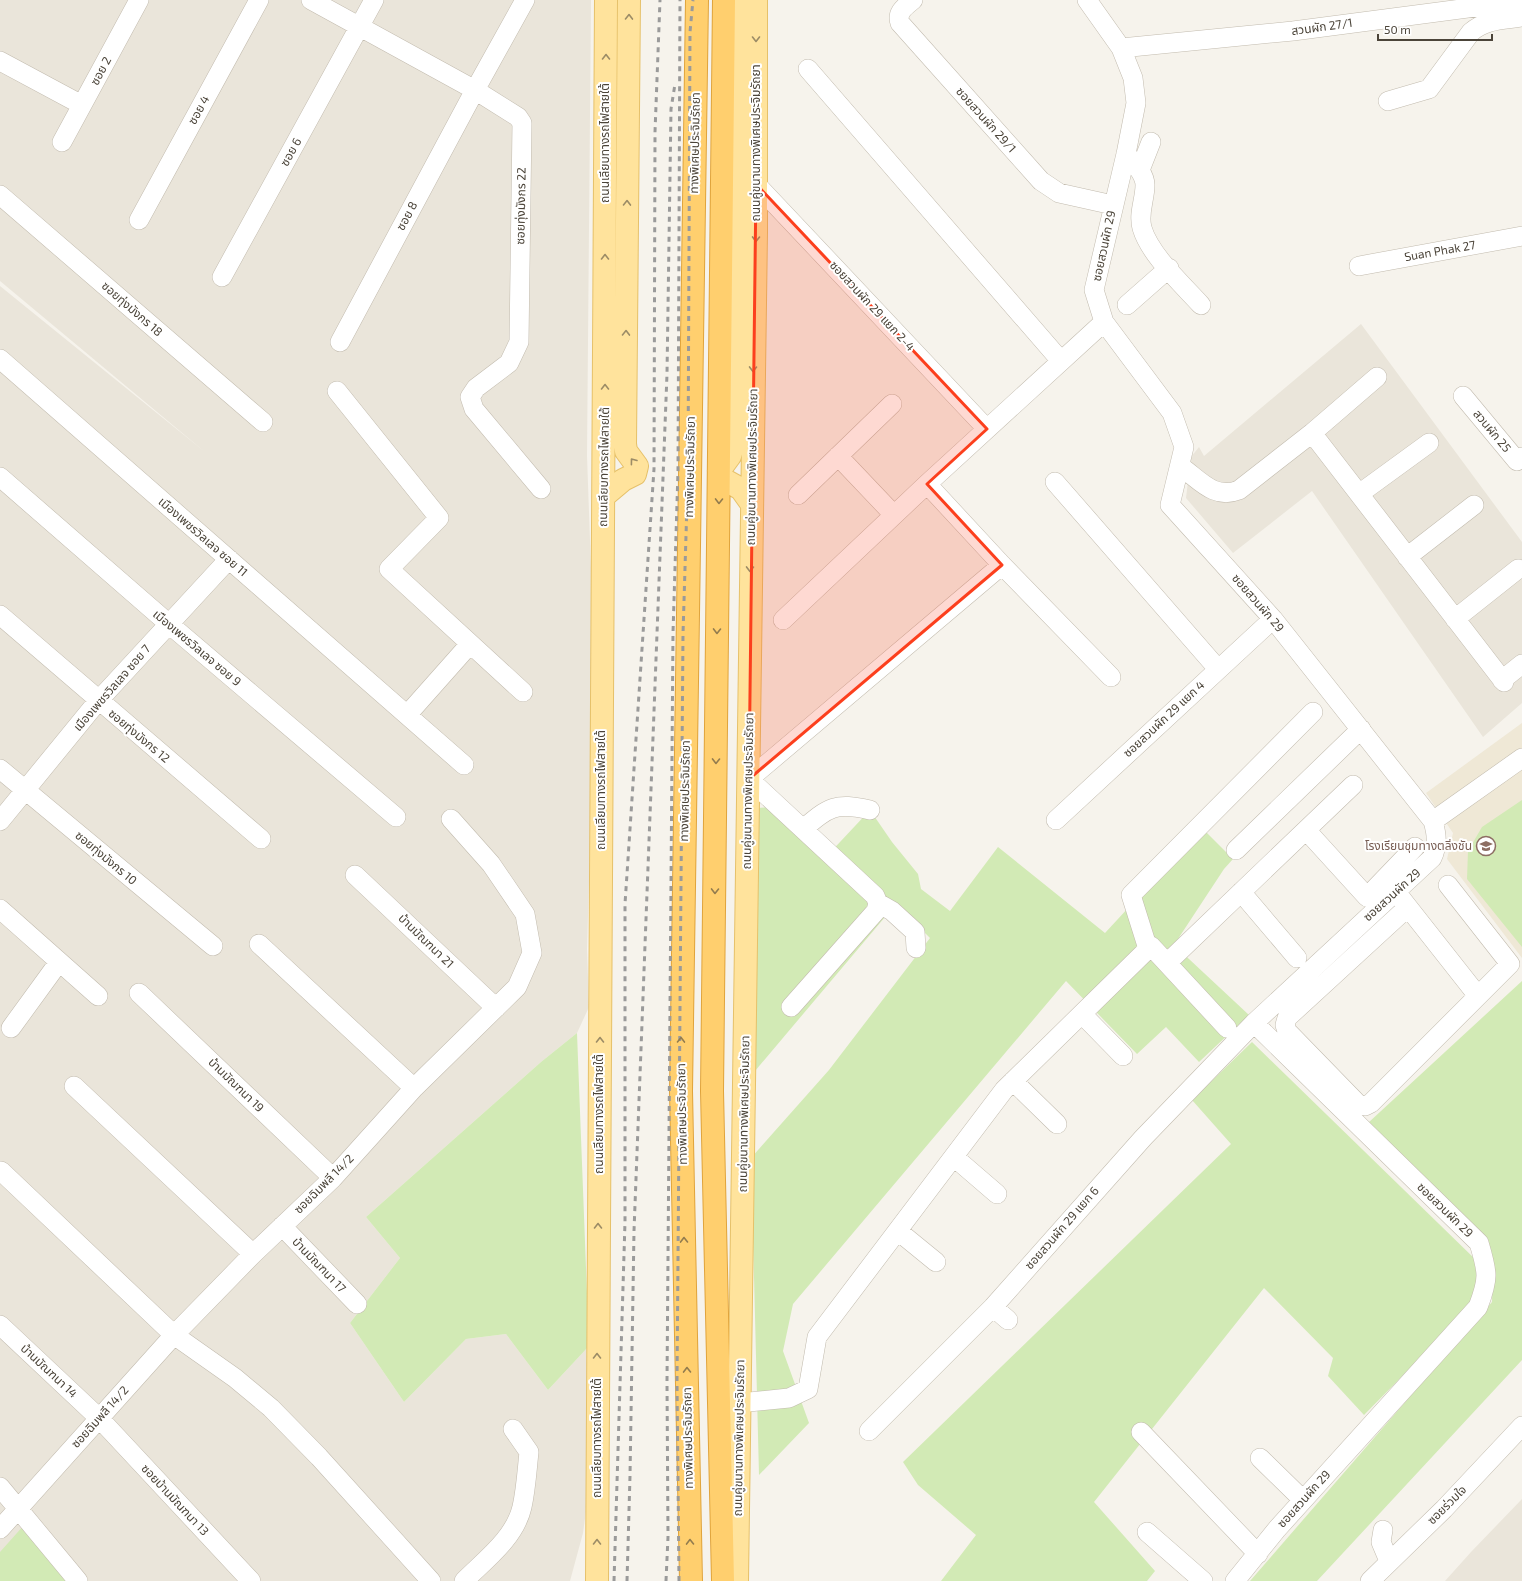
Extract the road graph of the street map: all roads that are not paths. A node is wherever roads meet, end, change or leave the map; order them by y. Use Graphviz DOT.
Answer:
graph roads {
  1 [pos="139,0"];
  2 [pos="259,0"];
  3 [pos="311,0"];
  4 [pos="374,0"];
  5 [pos="525,0"];
  6 [pos="606,0"];
  7 [pos="629,0"];
  8 [pos="697,0"];
  9 [pos="724,0"];
  10 [pos="738,0"];
  11 [pos="756,0"];
  12 [pos="913,0"];
  13 [pos="1087,0"];
  14 [pos="1522,1"];
  15 [pos="1522,17"];
  16 [pos="359,26"];
  17 [pos="1121,48"];
  18 [pos="0,60"];
  19 [pos="808,69"];
  20 [pos="474,90"];
  21 [pos="1388,101"];
  22 [pos="82,105"];
  23 [pos="62,142"];
  24 [pos="1151,142"];
  25 [pos="1126,154"];
  26 [pos="1140,170"];
  27 [pos="756,184"];
  28 [pos="0,195"];
  29 [pos="1113,205"];
  30 [pos="139,220"];
  31 [pos="1522,236"];
  32 [pos="1359,266"];
  33 [pos="1169,268"];
  34 [pos="222,277"];
  35 [pos="1127,305"];
  36 [pos="1201,305"];
  37 [pos="1104,322"];
  38 [pos="340,342"];
  39 [pos="0,359"];
  40 [pos="1061,361"];
  41 [pos="1377,378"];
  42 [pos="337,391"];
  43 [pos="1463,396"];
  44 [pos="892,404"];
  45 [pos="263,422"];
  46 [pos="987,429"];
  47 [pos="1312,432"];
  48 [pos="1429,443"];
  49 [pos="838,456"];
  50 [pos="1522,458"];
  51 [pos="1180,466"];
  52 [pos="0,477"];
  53 [pos="1054,482"];
  54 [pos="927,484"];
  55 [pos="541,488"];
  56 [pos="798,494"];
  57 [pos="1359,494"];
  58 [pos="604,496"];
  59 [pos="751,503"];
  60 [pos="1474,505"];
  61 [pos="894,515"];
  62 [pos="1407,557"];
  63 [pos="228,559"];
  64 [pos="1002,565"];
  65 [pos="1518,570"];
  66 [pos="0,615"];
  67 [pos="1273,619"];
  68 [pos="1455,619"];
  69 [pos="782,620"];
  70 [pos="168,624"];
  71 [pos="470,644"];
  72 [pos="1522,664"];
  73 [pos="1218,669"];
  74 [pos="1111,678"];
  75 [pos="523,692"];
  76 [pos="98,701"];
  77 [pos="1313,712"];
  78 [pos="407,714"];
  79 [pos="1361,729"];
  80 [pos="1522,758"];
  81 [pos="464,765"];
  82 [pos="0,769"];
  83 [pos="749,779"];
  84 [pos="1353,785"];
  85 [pos="25,790"];
  86 [pos="870,810"];
  87 [pos="396,817"];
  88 [pos="451,819"];
  89 [pos="1056,820"];
  90 [pos="0,821"];
  91 [pos="1433,821"];
  92 [pos="803,829"];
  93 [pos="1306,830"];
  94 [pos="261,839"];
  95 [pos="1415,847"];
  96 [pos="1236,850"];
  97 [pos="355,874"];
  98 [pos="1448,885"];
  99 [pos="1395,891"];
  100 [pos="1241,892"];
  101 [pos="878,903"];
  102 [pos="1408,907"];
  103 [pos="0,909"];
  104 [pos="260,944"];
  105 [pos="213,946"];
  106 [pos="916,948"];
  107 [pos="1148,949"];
  108 [pos="1297,958"];
  109 [pos="59,962"];
  110 [pos="1167,963"];
  111 [pos="139,993"];
  112 [pos="98,996"];
  113 [pos="1478,996"];
  114 [pos="791,1007"];
  115 [pos="496,1008"];
  116 [pos="1082,1014"];
  117 [pos="1254,1023"];
  118 [pos="11,1028"];
  119 [pos="1227,1028"];
  120 [pos="1123,1056"];
  121 [pos="1013,1081"];
  122 [pos="74,1086"];
  123 [pos="414,1088"];
  124 [pos="1057,1124"];
  125 [pos="954,1157"];
  126 [pos="1,1171"];
  127 [pos="333,1178"];
  128 [pos="998,1194"];
  129 [pos="282,1226"];
  130 [pos="898,1231"];
  131 [pos="253,1254"];
  132 [pos="936,1262"];
  133 [pos="357,1304"];
  134 [pos="993,1307"];
  135 [pos="1008,1320"];
  136 [pos="0,1325"];
  137 [pos="174,1335"];
  138 [pos="739,1403"];
  139 [pos="99,1418"];
  140 [pos="1522,1426"];
  141 [pos="513,1429"];
  142 [pos="869,1431"];
  143 [pos="1141,1432"];
  144 [pos="1260,1458"];
  145 [pos="0,1487"];
  146 [pos="1303,1500"];
  147 [pos="18,1509"];
  148 [pos="0,1529"];
  149 [pos="1383,1530"];
  150 [pos="1147,1532"];
  151 [pos="1258,1554"];
  152 [pos="1389,1561"];
  153 [pos="78,1581"];
  154 [pos="250,1581"];
  155 [pos="431,1581"];
  156 [pos="464,1581"];
  157 [pos="597,1581"];
  158 [pos="691,1581"];
  159 [pos="723,1581"];
  160 [pos="737,1581"];
  161 [pos="1203,1581"];
  162 [pos="1235,1581"];
  163 [pos="1370,1581"];
  1 -- 22 [label="street, ซอย 2"];
  2 -- 30 [label="street, ซอย 4"];
  3 -- 16 [label="street, ซอยทุ่งมังกร 22"];
  4 -- 16 [label="street, ซอย 6"];
  5 -- 20 [label="street, ซอย 8"];
  58 -- 6 [label="main road, ถนนเลียบทางรถไฟสายใต้, one-way"];
  58 -- 7 [label="main road, one-way"];
  158 -- 8 [label="highway, ทางพิเศษประจิมรัถยา, one-way"];
  9 -- 159 [label="highway, one-way"];
  10 -- 59 [label="main road"];
  11 -- 27 [label="main road, ถนนคู่ขนานทางพิเศษประจิมรัถยา, one-way"];
  12 -- 29 [label="street, ซอยสวนผัก 29/1"];
  13 -- 17 [label="street, ซอยสวนผัก 29"];
  14 -- 17 [label="street, สวนผัก 27/1"];
  15 -- 21 [label="street"];
  16 -- 20 [label="street, ซอยทุ่งมังกร 22"];
  16 -- 34 [label="street, ซอย 6"];
  17 -- 25 [label="street, ซอยสวนผัก 29"];
  18 -- 22 [label="street"];
  19 -- 40 [label="street"];
  20 -- 38 [label="street, ซอย 8"];
  20 -- 55 [label="street, ซอยทุ่งมังกร 22"];
  22 -- 23 [label="street, ซอย 2"];
  24 -- 26 [label="street"];
  25 -- 26 [label="street"];
  25 -- 29 [label="street, ซอยสวนผัก 29"];
  26 -- 33 [label="street"];
  27 -- 46 [label="street, ซอยสวนผัก 29 แยก 2-4"];
  27 -- 59 [label="main road, ถนนคู่ขนานทางพิเศษประจิมรัถยา, one-way"];
  28 -- 45 [label="street, ซอยทุ่งมังกร 18"];
  29 -- 37 [label="street, ซอยสวนผัก 29"];
  31 -- 32 [label="street, Suan Phak 27"];
  33 -- 35 [label="street"];
  33 -- 36 [label="street"];
  37 -- 40 [label="street"];
  37 -- 51 [label="street, ซอยสวนผัก 29"];
  39 -- 63 [label="street, เมืองเพชรวิลเลจ ซอย 11"];
  40 -- 46 [label="street"];
  41 -- 47 [label="street"];
  42 -- 71 [label="street"];
  43 -- 50 [label="street, สวนผัก 25"];
  44 -- 49 [label="street"];
  46 -- 54 [label="street"];
  47 -- 51 [label="street"];
  47 -- 57 [label="street"];
  48 -- 57 [label="street"];
  49 -- 56 [label="street"];
  49 -- 61 [label="street"];
  51 -- 67 [label="street, ซอยสวนผัก 29"];
  52 -- 70 [label="street, เมืองเพชรวิลเลจ ซอย 9"];
  53 -- 73 [label="street"];
  54 -- 61 [label="street"];
  54 -- 64 [label="street"];
  57 -- 62 [label="street"];
  157 -- 58 [label="main road, ถนนเลียบทางรถไฟสายใต้, one-way"];
  59 -- 83 [label="main road, ถนนคู่ขนานทางพิเศษประจิมรัถยา, one-way"];
  60 -- 62 [label="street"];
  61 -- 69 [label="street"];
  62 -- 68 [label="street"];
  63 -- 70 [label="street, เมืองเพชรวิลเลจ ซอย 7"];
  63 -- 78 [label="street, เมืองเพชรวิลเลจ ซอย 11"];
  64 -- 74 [label="street"];
  64 -- 83 [label="street"];
  65 -- 68 [label="street"];
  66 -- 76 [label="street, ซอยทุ่งมังกร 12"];
  67 -- 73 [label="street, ซอยสวนผัก 29 แยก 4"];
  67 -- 79 [label="street, ซอยสวนผัก 29"];
  68 -- 72 [label="street"];
  70 -- 76 [label="street, เมืองเพชรวิลเลจ ซอย 7"];
  70 -- 87 [label="street, เมืองเพชรวิลเลจ ซอย 9"];
  71 -- 75 [label="street"];
  71 -- 78 [label="street"];
  73 -- 89 [label="street, ซอยสวนผัก 29 แยก 4"];
  76 -- 85 [label="street, เมืองเพชรวิลเลจ ซอย 7"];
  76 -- 94 [label="street, ซอยทุ่งมังกร 12"];
  77 -- 107 [label="street"];
  78 -- 81 [label="street, เมืองเพชรวิลเลจ ซอย 11"];
  79 -- 91 [label="street, ซอยสวนผัก 29"];
  79 -- 96 [label="street"];
  80 -- 91 [label="street"];
  82 -- 85 [label="street, ซอยทุ่งมังกร 10"];
  83 -- 92 [label="street"];
  83 -- 138 [label="main road, ถนนคู่ขนานทางพิเศษประจิมรัถยา"];
  84 -- 93 [label="street"];
  85 -- 90 [label="street, เมืองเพชรวิลเลจ ซอย 7"];
  85 -- 105 [label="street, ซอยทุ่งมังกร 10"];
  86 -- 92 [label="street"];
  88 -- 115 [label="street, ซอยฉิมพลี 14/2"];
  91 -- 99 [label="street, ซอยสวนผัก 29"];
  92 -- 101 [label="street"];
  93 -- 95 [label="street"];
  93 -- 100 [label="street"];
  97 -- 115 [label="street, บ้านมัณฑนา 21"];
  98 -- 113 [label="street"];
  99 -- 102 [label="street"];
  99 -- 117 [label="street, ซอยสวนผัก 29"];
  100 -- 108 [label="street"];
  100 -- 110 [label="street"];
  101 -- 106 [label="street"];
  101 -- 114 [label="street"];
  102 -- 113 [label="street"];
  102 -- 113 [label="street"];
  103 -- 109 [label="street"];
  104 -- 123 [label="street"];
  107 -- 110 [label="street"];
  107 -- 116 [label="street"];
  109 -- 112 [label="street"];
  109 -- 118 [label="street"];
  110 -- 119 [label="street"];
  111 -- 127 [label="street, บ้านมัณฑนา 19"];
  115 -- 123 [label="street, ซอยฉิมพลี 14/2"];
  116 -- 120 [label="street"];
  116 -- 121 [label="street"];
  117 -- 134 [label="street, ซอยสวนผัก 29 แยก 6"];
  117 -- 146 [label="street, ซอยสวนผัก 29"];
  121 -- 124 [label="street"];
  121 -- 125 [label="street"];
  122 -- 131 [label="street"];
  123 -- 127 [label="street, ซอยฉิมพลี 14/2"];
  125 -- 128 [label="street"];
  125 -- 130 [label="street"];
  126 -- 137 [label="street"];
  127 -- 129 [label="street, ซอยฉิมพลี 14/2"];
  129 -- 131 [label="street, ซอยฉิมพลี 14/2"];
  129 -- 133 [label="street, บ้านมัณฑนา 17"];
  130 -- 132 [label="street"];
  130 -- 138 [label="street"];
  131 -- 137 [label="street, ซอยฉิมพลี 14/2"];
  134 -- 135 [label="street"];
  134 -- 142 [label="street, ซอยสวนผัก 29 แยก 6"];
  136 -- 139 [label="street, บ้านมัณฑนา 14"];
  137 -- 139 [label="street, ซอยฉิมพลี 14/2"];
  137 -- 155 [label="street"];
  138 -- 160 [label="main road, ถนนคู่ขนานทางพิเศษประจิมรัถยา"];
  139 -- 147 [label="street, ซอยฉิมพลี 14/2"];
  139 -- 154 [label="street, ซอยบ้านมัณฑนา 13"];
  140 -- 152 [label="street, ซอยร่วมใจ"];
  141 -- 156 [label="street"];
  143 -- 151 [label="street"];
  144 -- 146 [label="street"];
  145 -- 147 [label="street"];
  146 -- 151 [label="street, ซอยสวนผัก 29"];
  147 -- 148 [label="street, ซอยฉิมพลี 14/2"];
  147 -- 153 [label="street"];
  149 -- 152 [label="street"];
  150 -- 161 [label="street"];
  151 -- 162 [label="street, ซอยสวนผัก 29"];
  152 -- 163 [label="street, ซอยร่วมใจ"];
}
